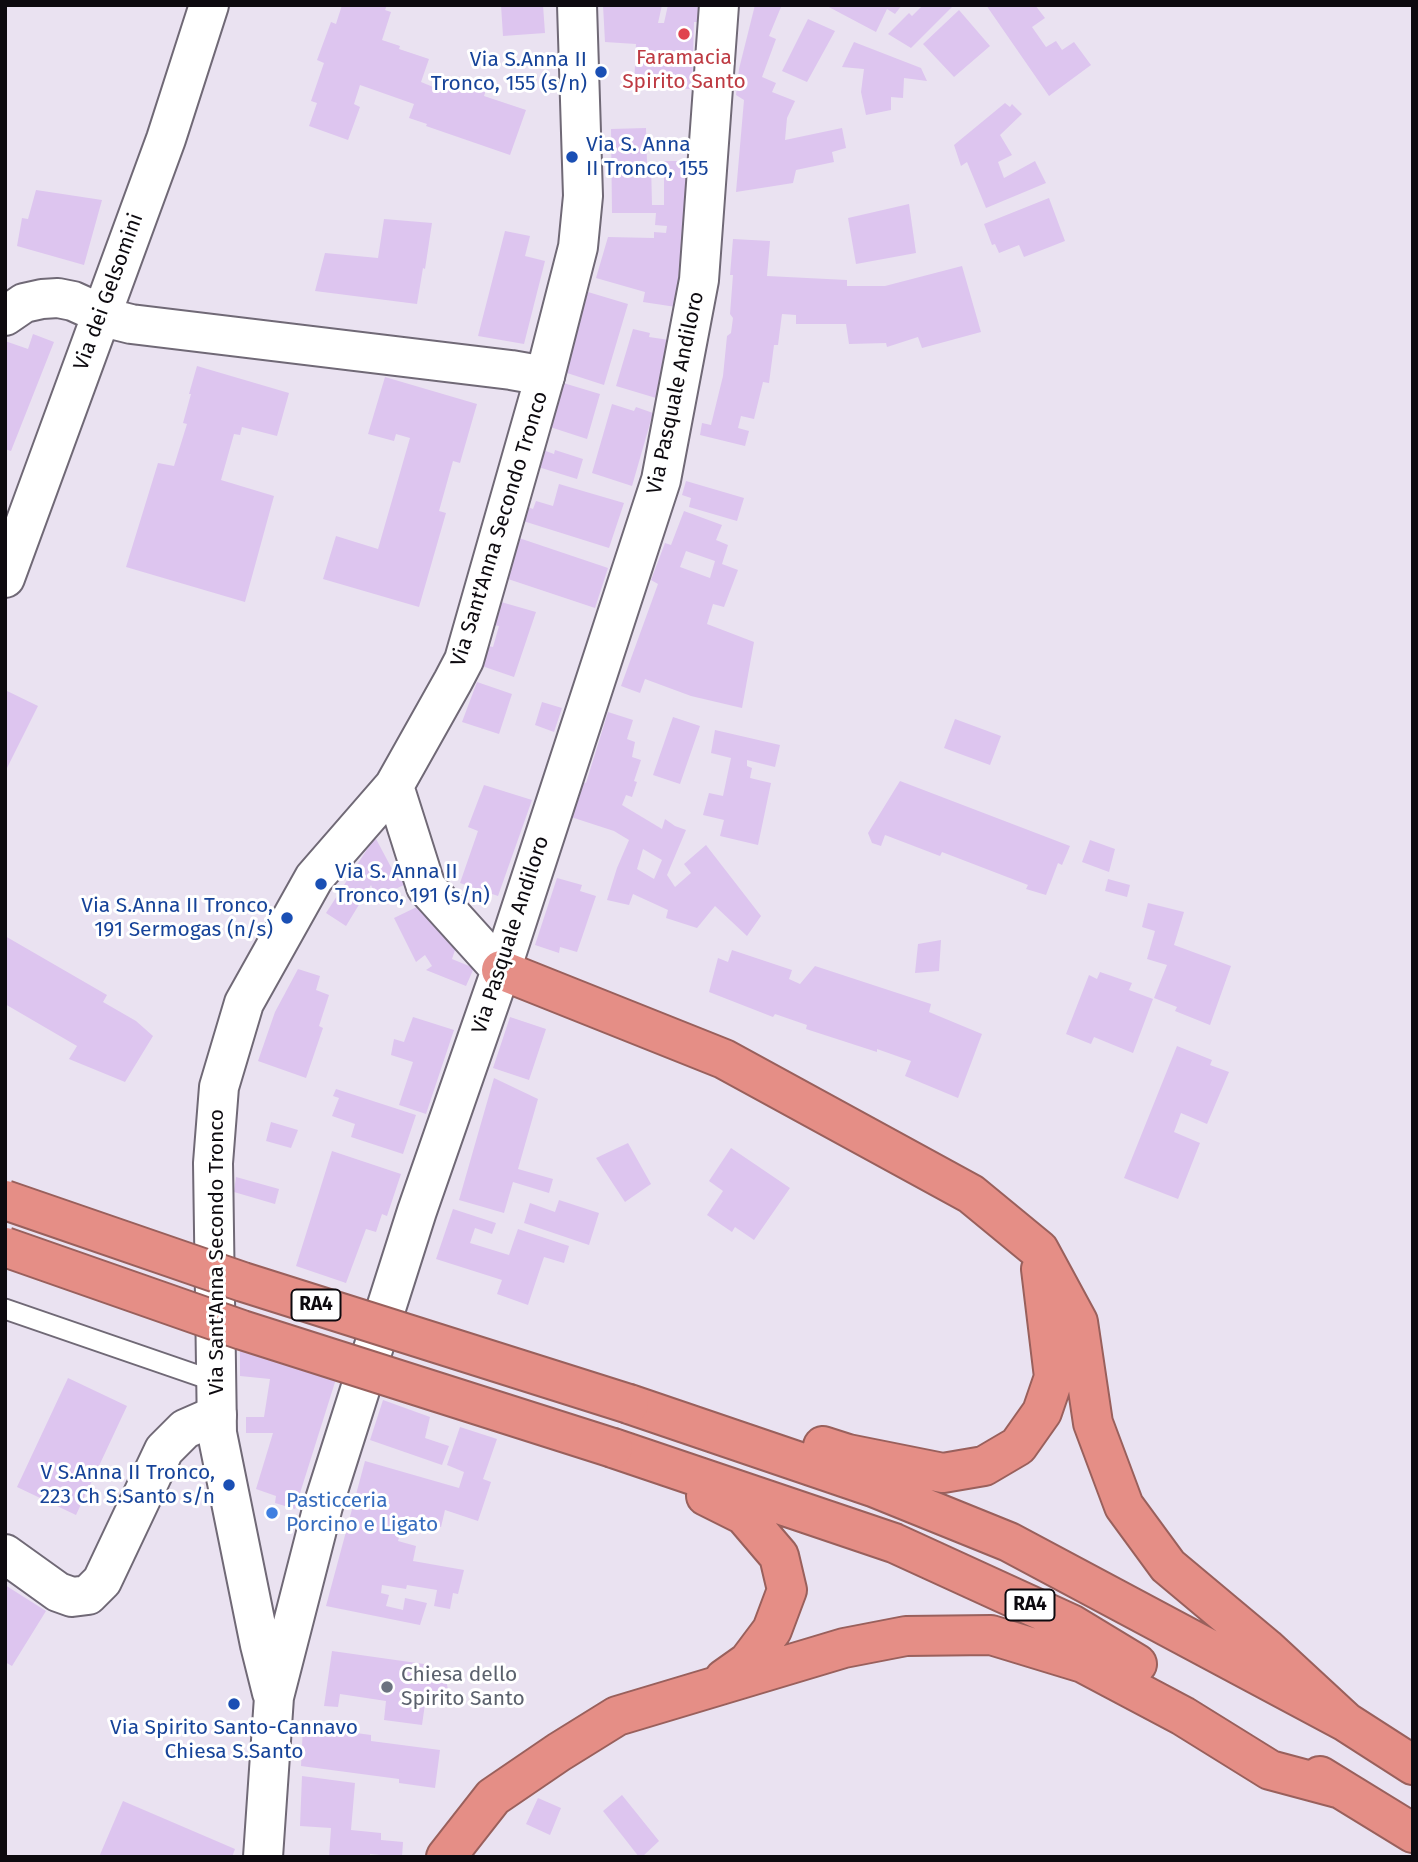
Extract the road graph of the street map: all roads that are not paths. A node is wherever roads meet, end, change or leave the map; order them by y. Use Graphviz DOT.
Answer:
graph roads {
  1 [pos="209,5"];
  2 [pos="577,5"];
  3 [pos="719,5"];
  4 [pos="101,314"];
  5 [pos="5,316"];
  6 [pos="545,376"];
  7 [pos="5,578"];
  8 [pos="394,786"];
  9 [pos="501,970"];
  10 [pos="5,1200"];
  11 [pos="5,1247"];
  12 [pos="1039,1250"];
  13 [pos="5,1309"];
  14 [pos="217,1398"];
  15 [pos="670,1418"];
  16 [pos="613,1448"];
  17 [pos="5,1554"];
  18 [pos="713,1687"];
  19 [pos="274,1697"];
  20 [pos="1346,1722"];
  21 [pos="1413,1765"];
  22 [pos="1341,1789"];
  23 [pos="1413,1833"];
  24 [pos="263,1857"];
  25 [pos="446,1857"];
  1 -- 4 [label="street, Via dei Gelsomini"];
  2 -- 6 [label="street, Via Sant'Anna Secondo Tronco"];
  3 -- 9 [label="street, Via Pasquale Andiloro"];
  4 -- 5 [label="street"];
  4 -- 6 [label="street"];
  4 -- 7 [label="street, Via dei Gelsomini"];
  6 -- 8 [label="street, Via Sant'Anna Secondo Tronco"];
  8 -- 9 [label="street"];
  8 -- 14 [label="street, Via Sant'Anna Secondo Tronco"];
  9 -- 12 [label="highway"];
  9 -- 19 [label="street, Via Pasquale Andiloro"];
  10 -- 15 [label="highway, RA4, bridge"];
  11 -- 16 [label="highway, RA4, bridge"];
  12 -- 15 [label="highway"];
  12 -- 20 [label="highway"];
  13 -- 14 [label="lane"];
  14 -- 17 [label="street"];
  14 -- 19 [label="street, Via Sant'Anna Secondo Tronco"];
  15 -- 20 [label="highway, RA4"];
  16 -- 18 [label="highway"];
  16 -- 22 [label="highway, RA4"];
  18 -- 22 [label="highway"];
  18 -- 25 [label="highway"];
  19 -- 24 [label="street, Via Pasquale Andiloro"];
  20 -- 21 [label="highway, RA4"];
  22 -- 23 [label="highway, RA4"];
}
